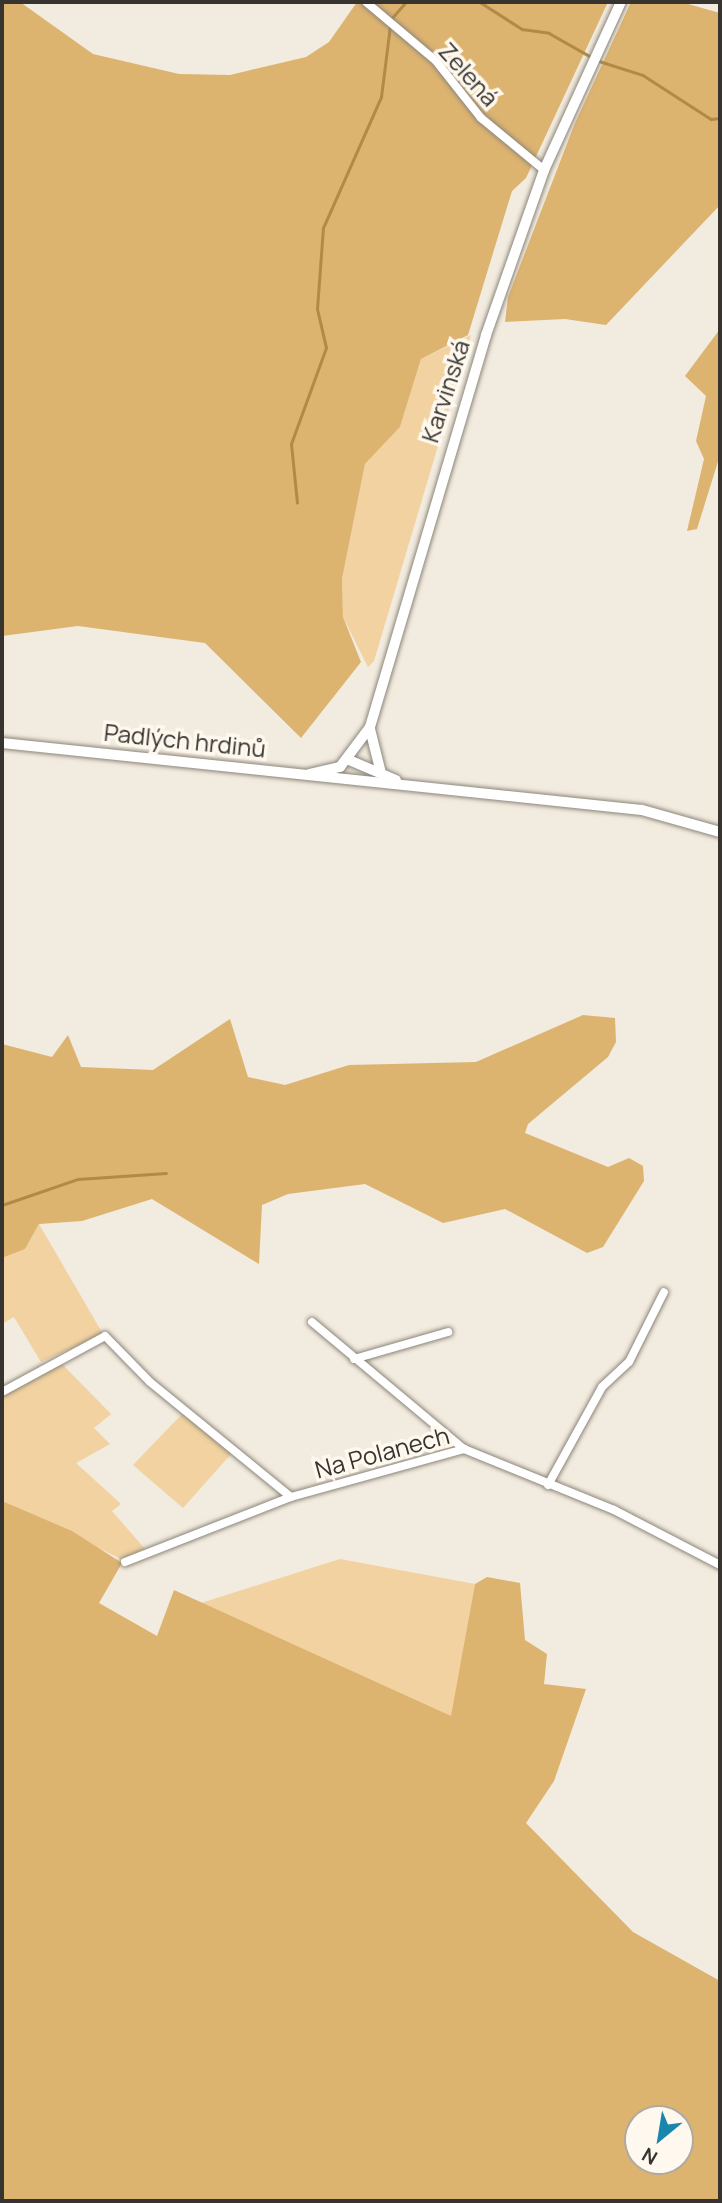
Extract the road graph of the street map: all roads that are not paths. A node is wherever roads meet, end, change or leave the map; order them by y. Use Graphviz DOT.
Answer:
graph roads {
  1 [pos="366,2"];
  2 [pos="621,2"];
  3 [pos="544,170"];
  4 [pos="370,727"];
  5 [pos="2,743"];
  6 [pos="349,760"];
  7 [pos="381,773"];
  8 [pos="309,774"];
  9 [pos="364,781"];
  10 [pos="405,784"];
  11 [pos="720,832"];
  12 [pos="664,1292"];
  13 [pos="312,1322"];
  14 [pos="448,1332"];
  15 [pos="354,1359"];
  16 [pos="2,1392"];
  17 [pos="464,1449"];
  18 [pos="548,1485"];
  19 [pos="291,1497"];
  20 [pos="125,1562"];
  21 [pos="720,1564"];
  1 -- 3 [label="street, Zelená"];
  2 -- 3 [label="main road, Karvinská"];
  3 -- 4 [label="main road, Karvinská"];
  4 -- 6 [label="main road, Karvinská"];
  4 -- 7 [label="main road"];
  5 -- 8 [label="main road, Padlých hrdinů"];
  6 -- 7 [label="main road, Padlých hrdinů"];
  6 -- 8 [label="main road"];
  6 -- 9 [label="main road"];
  7 -- 10 [label="main road, Padlých hrdinů"];
  8 -- 9 [label="main road, Padlých hrdinů"];
  9 -- 10 [label="main road, Padlých hrdinů"];
  10 -- 11 [label="main road, Padlých hrdinů"];
  12 -- 18 [label="street"];
  13 -- 15 [label="street"];
  14 -- 15 [label="street"];
  15 -- 17 [label="street"];
  16 -- 19 [label="street"];
  17 -- 18 [label="street, Na Polanech"];
  17 -- 19 [label="street, Na Polanech"];
  18 -- 21 [label="street, Na Polanech"];
  19 -- 20 [label="street, Na Polanech"];
}
